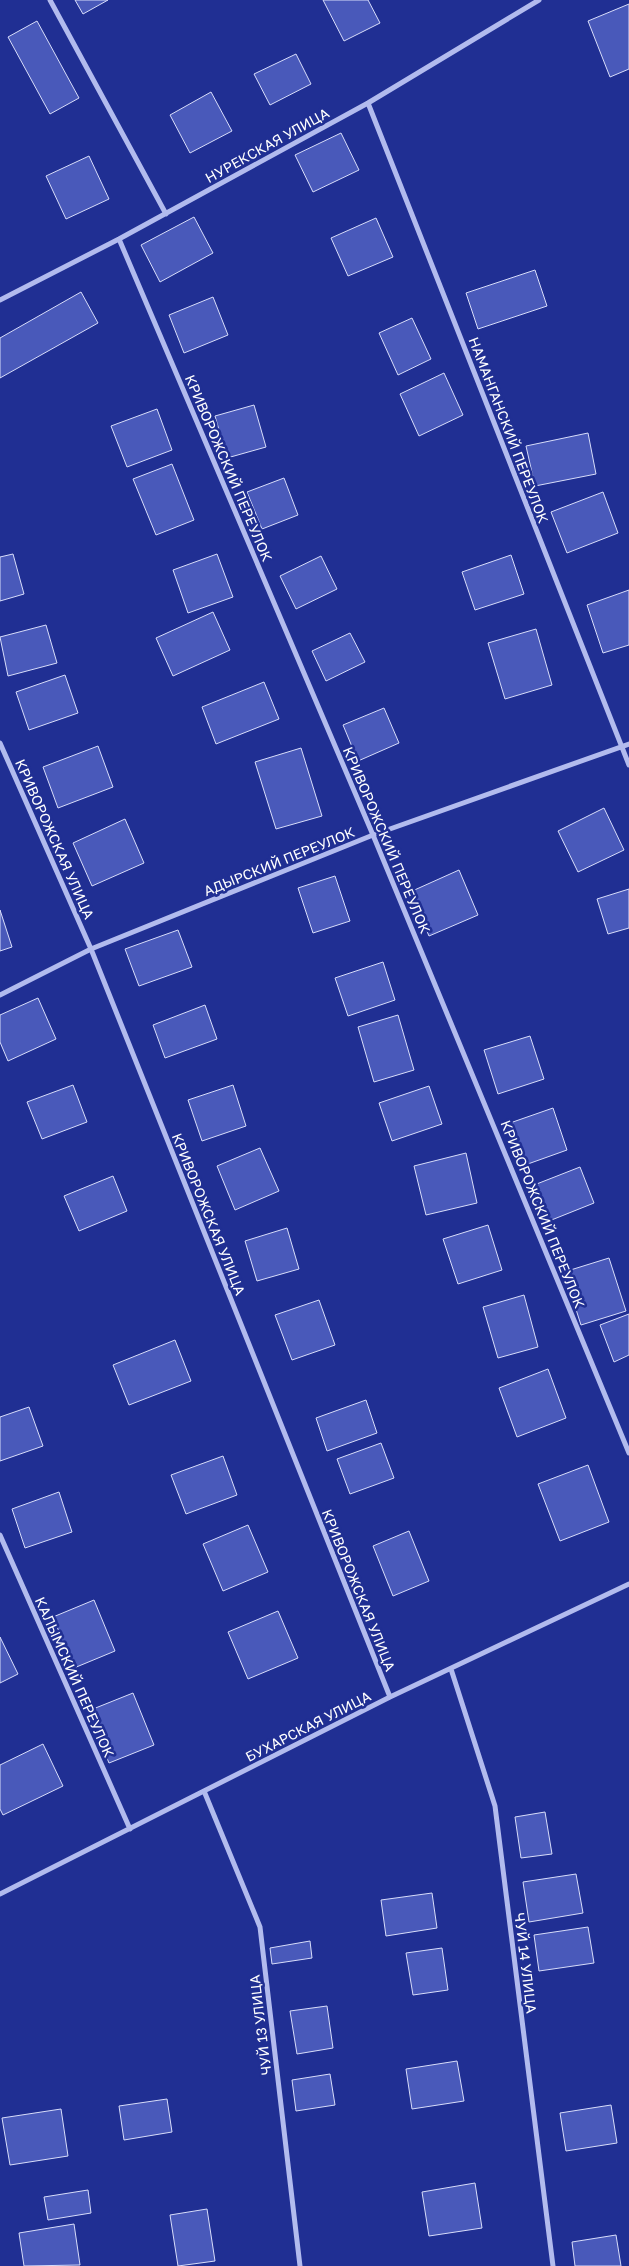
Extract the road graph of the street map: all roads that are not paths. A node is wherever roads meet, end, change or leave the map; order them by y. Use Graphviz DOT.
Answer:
graph roads {
  1 [pos="50,0"];
  2 [pos="539,0"];
  3 [pos="368,103"];
  4 [pos="166,214"];
  5 [pos="119,239"];
  6 [pos="0,300"];
  7 [pos="0,743"];
  8 [pos="629,744"];
  9 [pos="621,747"];
  10 [pos="629,765"];
  11 [pos="373,835"];
  12 [pos="91,949"];
  13 [pos="0,995"];
  14 [pos="629,1453"];
  15 [pos="0,1535"];
  16 [pos="629,1584"];
  17 [pos="451,1669"];
  18 [pos="390,1697"];
  19 [pos="204,1791"];
  20 [pos="130,1828"];
  21 [pos="0,1894"];
  22 [pos="300,2266"];
  23 [pos="553,2266"];
  1 -- 4 [label="street"];
  2 -- 3 [label="street, НУРЕКСКАЯ УЛИЦА"];
  3 -- 4 [label="street, НУРЕКСКАЯ УЛИЦА"];
  3 -- 9 [label="street, НАМАНГАНСКИЙ ПЕРЕУЛОК"];
  4 -- 5 [label="street, НУРЕКСКАЯ УЛИЦА"];
  5 -- 6 [label="street, НУРЕКСКАЯ УЛИЦА"];
  5 -- 11 [label="street, КРИВОРОЖСКИЙ ПЕРЕУЛОК"];
  7 -- 12 [label="street, КРИВОРОЖСКАЯ УЛИЦА"];
  8 -- 9 [label="street, АДЫРСКИЙ ПЕРЕУЛОК"];
  9 -- 10 [label="street, НАМАНГАНСКИЙ ПЕРЕУЛОК"];
  9 -- 11 [label="street, АДЫРСКИЙ ПЕРЕУЛОК"];
  11 -- 12 [label="street, АДЫРСКИЙ ПЕРЕУЛОК"];
  11 -- 14 [label="street, КРИВОРОЖСКИЙ ПЕРЕУЛОК"];
  12 -- 13 [label="street, АДЫРСКИЙ ПЕРЕУЛОК"];
  12 -- 18 [label="street, КРИВОРОЖСКАЯ УЛИЦА"];
  15 -- 20 [label="street, КАЛЫМСКИЙ ПЕРЕУЛОК"];
  16 -- 17 [label="street, БУХАРСКАЯ УЛИЦА"];
  17 -- 18 [label="street, БУХАРСКАЯ УЛИЦА"];
  17 -- 23 [label="street, ЧУЙ 14 УЛИЦА"];
  18 -- 19 [label="street, БУХАРСКАЯ УЛИЦА"];
  19 -- 20 [label="street, БУХАРСКАЯ УЛИЦА"];
  19 -- 22 [label="street, ЧУЙ 13 УЛИЦА"];
  20 -- 21 [label="street, БУХАРСКАЯ УЛИЦА"];
}
